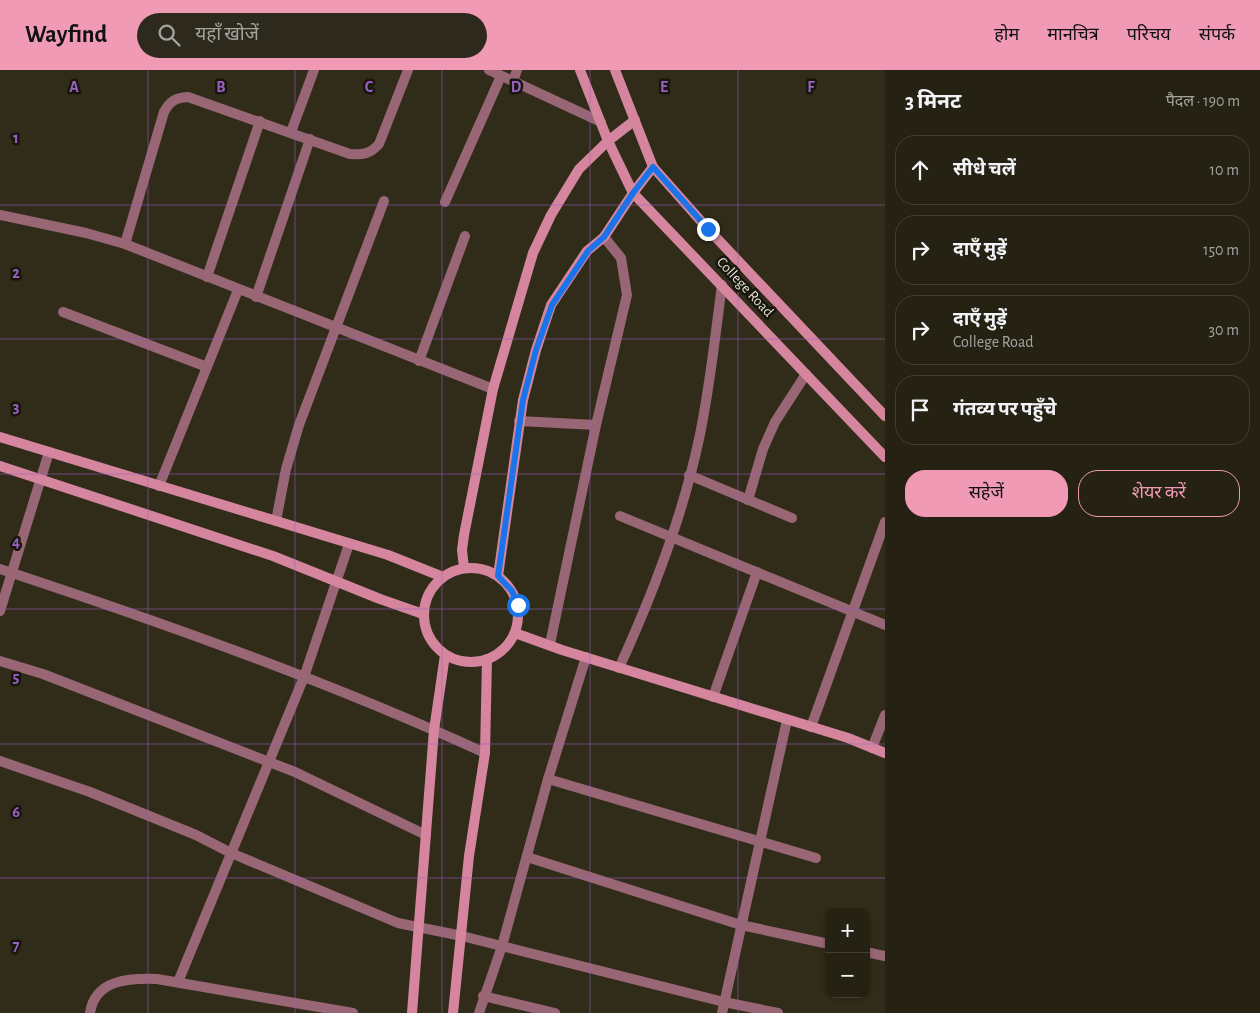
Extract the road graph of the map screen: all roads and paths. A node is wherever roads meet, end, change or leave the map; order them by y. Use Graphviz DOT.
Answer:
graph roads {
  1 [pos="314,70"];
  2 [pos="408,70"];
  3 [pos="489,70"];
  4 [pos="517,70"];
  5 [pos="580,70"];
  6 [pos="615,70"];
  7 [pos="502,76"];
  8 [pos="513,81"];
  9 [pos="635,120"];
  10 [pos="260,121"];
  11 [pos="601,122"];
  12 [pos="291,132"];
  13 [pos="310,140"];
  14 [pos="608,141"];
  15 [pos="653,167"];
  16 [pos="633,193"];
  17 [pos="384,201"];
  18 [pos="445,202"];
  19 [pos="0,214"];
  20 [pos="465,236"];
  21 [pos="604,237"];
  22 [pos="125,244"];
  23 [pos="207,277"];
  24 [pos="722,285"];
  25 [pos="238,290"];
  26 [pos="256,297"];
  27 [pos="63,312"];
  28 [pos="335,327"];
  29 [pos="419,361"];
  30 [pos="207,367"];
  31 [pos="806,374"];
  32 [pos="493,389"];
  33 [pos="885,416"];
  34 [pos="520,421"];
  35 [pos="596,425"];
  36 [pos="0,437"];
  37 [pos="49,452"];
  38 [pos="885,457"];
  39 [pos="0,466"];
  40 [pos="689,475"];
  41 [pos="41,480"];
  42 [pos="159,486"];
  43 [pos="748,500"];
  44 [pos="620,516"];
  45 [pos="792,518"];
  46 [pos="276,521"];
  47 [pos="885,522"];
  48 [pos="673,538"];
  49 [pos="350,544"];
  50 [pos="464,568"];
  51 [pos="0,569"];
  52 [pos="757,572"];
  53 [pos="12,573"];
  54 [pos="498,576"];
  55 [pos="443,577"];
  56 [pos="337,582"];
  57 [pos="0,611"];
  58 [pos="852,612"];
  59 [pos="424,614"];
  60 [pos="885,625"];
  61 [pos="515,632"];
  62 [pos="550,644"];
  63 [pos="445,654"];
  64 [pos="586,657"];
  65 [pos="486,659"];
  66 [pos="0,661"];
  67 [pos="619,668"];
  68 [pos="304,677"];
  69 [pos="713,697"];
  70 [pos="885,715"];
  71 [pos="787,720"];
  72 [pos="811,727"];
  73 [pos="434,730"];
  74 [pos="872,748"];
  75 [pos="485,753"];
  76 [pos="885,753"];
  77 [pos="0,761"];
  78 [pos="268,762"];
  79 [pos="548,779"];
  80 [pos="426,835"];
  81 [pos="758,841"];
  82 [pos="231,853"];
  83 [pos="527,857"];
  84 [pos="816,858"];
  85 [pos="740,925"];
  86 [pos="419,928"];
  87 [pos="462,936"];
  88 [pos="825,943"];
  89 [pos="502,946"];
  90 [pos="870,953"];
  91 [pos="885,956"];
  92 [pos="178,982"];
  93 [pos="484,996"];
  94 [pos="724,1002"];
  95 [pos="90,1013"];
  96 [pos="354,1013"];
  97 [pos="412,1013"];
  98 [pos="453,1013"];
  99 [pos="478,1013"];
  100 [pos="555,1013"];
  101 [pos="722,1013"];
  102 [pos="778,1013"];
  1 -- 12 [label="street"];
  2 -- 13 [label="street"];
  3 -- 7 [label="street"];
  4 -- 8 [label="street"];
  5 -- 11 [label="main road, College Road"];
  6 -- 9 [label="main road, College Road"];
  7 -- 8 [label="street"];
  7 -- 18 [label="street"];
  8 -- 11 [label="street"];
  9 -- 14 [label="main road"];
  9 -- 15 [label="main road, College Road"];
  10 -- 12 [label="street"];
  10 -- 22 [label="street"];
  10 -- 23 [label="street"];
  11 -- 14 [label="main road, College Road"];
  12 -- 13 [label="street"];
  13 -- 26 [label="street"];
  14 -- 16 [label="main road, College Road"];
  14 -- 32 [label="main road"];
  15 -- 16 [label="main road"];
  15 -- 33 [label="main road, College Road"];
  16 -- 21 [label="main road"];
  16 -- 24 [label="main road, College Road"];
  17 -- 28 [label="street"];
  19 -- 22 [label="street"];
  20 -- 29 [label="street"];
  21 -- 34 [label="main road"];
  21 -- 35 [label="street"];
  22 -- 23 [label="street"];
  23 -- 25 [label="street"];
  24 -- 31 [label="main road, College Road"];
  24 -- 40 [label="street"];
  25 -- 26 [label="street"];
  25 -- 30 [label="street"];
  26 -- 28 [label="street"];
  27 -- 30 [label="street"];
  28 -- 29 [label="street"];
  28 -- 46 [label="street"];
  29 -- 32 [label="street"];
  30 -- 42 [label="street"];
  31 -- 38 [label="main road, College Road"];
  31 -- 43 [label="street"];
  32 -- 50 [label="main road"];
  34 -- 35 [label="street"];
  34 -- 54 [label="main road"];
  35 -- 62 [label="street"];
  36 -- 37 [label="main road"];
  37 -- 41 [label="street"];
  37 -- 42 [label="main road"];
  39 -- 41 [label="main road"];
  40 -- 43 [label="street"];
  40 -- 48 [label="street"];
  41 -- 53 [label="street"];
  41 -- 56 [label="main road"];
  42 -- 46 [label="main road"];
  43 -- 45 [label="street"];
  44 -- 48 [label="street"];
  46 -- 49 [label="main road"];
  47 -- 58 [label="street"];
  48 -- 52 [label="street"];
  48 -- 67 [label="street"];
  49 -- 55 [label="main road"];
  49 -- 56 [label="street"];
  50 -- 54 [label="main road"];
  50 -- 55 [label="main road"];
  51 -- 53 [label="street"];
  52 -- 58 [label="street"];
  52 -- 69 [label="street"];
  53 -- 57 [label="street"];
  53 -- 68 [label="street"];
  54 -- 61 [label="main road"];
  55 -- 59 [label="main road"];
  56 -- 59 [label="main road"];
  56 -- 68 [label="street"];
  58 -- 60 [label="street"];
  58 -- 72 [label="street"];
  59 -- 63 [label="main road"];
  61 -- 62 [label="main road"];
  61 -- 65 [label="main road"];
  62 -- 64 [label="main road"];
  63 -- 65 [label="main road"];
  63 -- 73 [label="main road"];
  64 -- 67 [label="main road"];
  64 -- 79 [label="street"];
  65 -- 75 [label="main road"];
  66 -- 78 [label="street"];
  67 -- 69 [label="main road"];
  68 -- 73 [label="street"];
  68 -- 78 [label="street"];
  69 -- 71 [label="main road"];
  70 -- 74 [label="street"];
  71 -- 72 [label="main road"];
  71 -- 81 [label="street"];
  72 -- 74 [label="main road"];
  73 -- 75 [label="street"];
  73 -- 80 [label="main road"];
  74 -- 76 [label="main road"];
  75 -- 87 [label="main road"];
  77 -- 82 [label="street"];
  78 -- 80 [label="street"];
  78 -- 82 [label="street"];
  79 -- 81 [label="street"];
  79 -- 83 [label="street"];
  80 -- 86 [label="main road"];
  81 -- 84 [label="street"];
  81 -- 85 [label="street"];
  82 -- 86 [label="street"];
  82 -- 92 [label="street"];
  83 -- 85 [label="street"];
  83 -- 89 [label="street"];
  85 -- 88 [label="street"];
  85 -- 94 [label="street"];
  86 -- 87 [label="street"];
  86 -- 97 [label="main road"];
  87 -- 89 [label="street"];
  87 -- 98 [label="main road"];
  89 -- 93 [label="street"];
  89 -- 94 [label="street"];
  90 -- 91 [label="street"];
  92 -- 95 [label="street"];
  92 -- 96 [label="street"];
  93 -- 99 [label="street"];
  93 -- 100 [label="street"];
  94 -- 101 [label="street"];
  94 -- 102 [label="street"];
}
